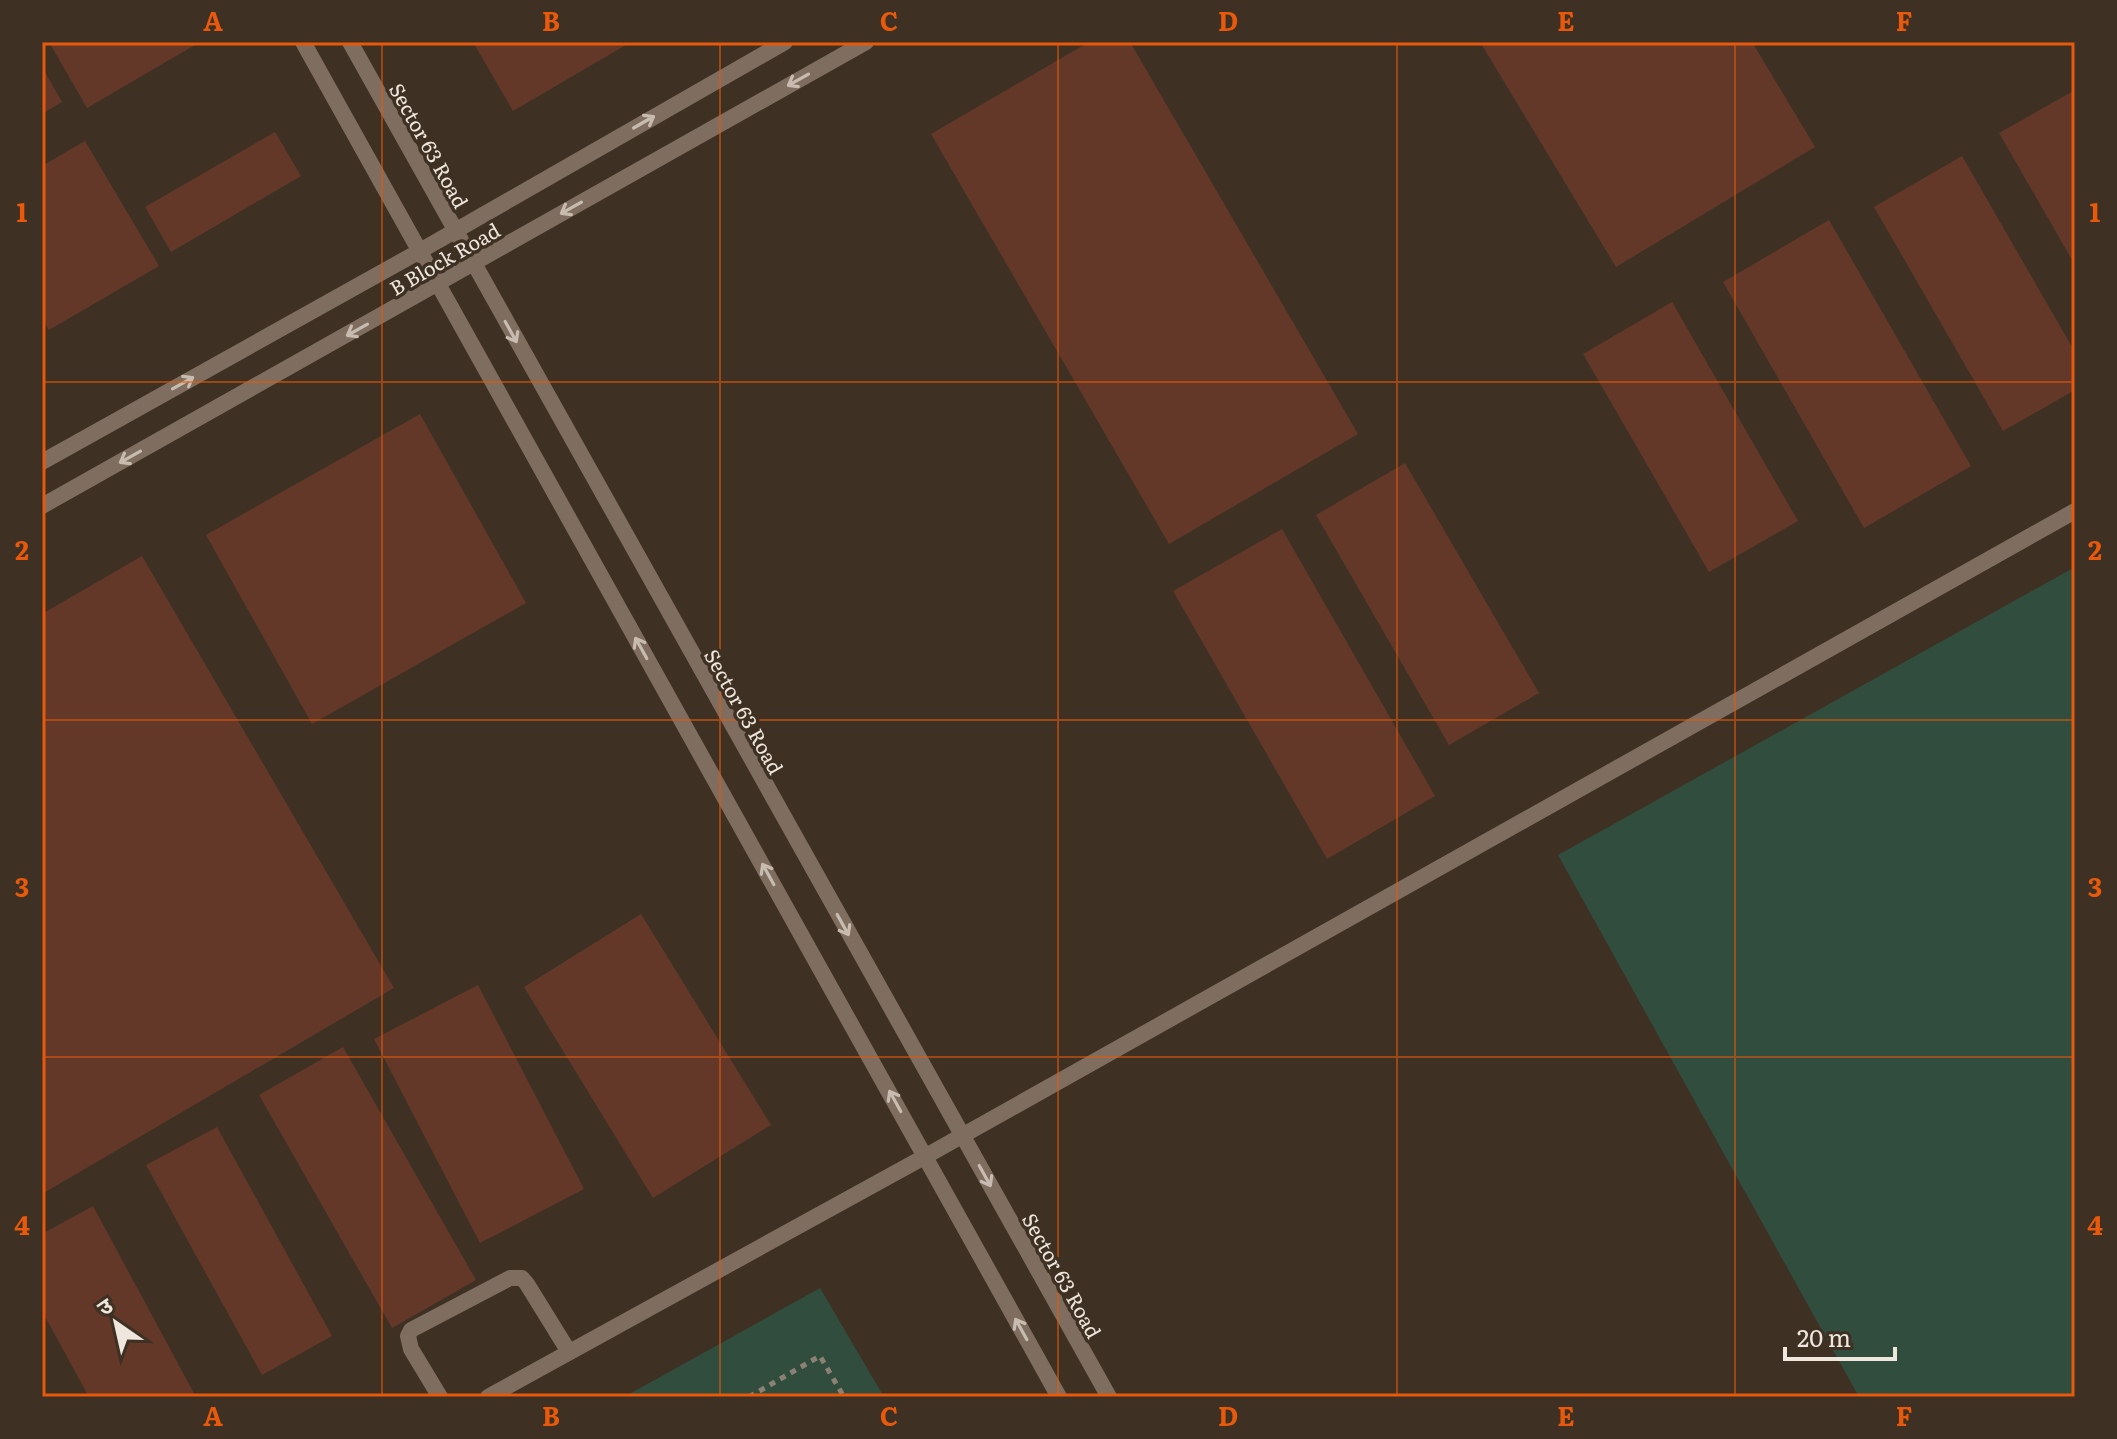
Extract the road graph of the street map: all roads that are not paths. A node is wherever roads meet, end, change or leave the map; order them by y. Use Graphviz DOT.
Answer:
graph roads {
  1 [pos="303,42"];
  2 [pos="350,42"];
  3 [pos="785,42"];
  4 [pos="866,42"];
  5 [pos="455,230"];
  6 [pos="420,251"];
  7 [pos="473,264"];
  8 [pos="438,284"];
  9 [pos="42,462"];
  10 [pos="42,506"];
  11 [pos="2075,511"];
  12 [pos="962,1135"];
  13 [pos="926,1156"];
  14 [pos="569,1352"];
  15 [pos="440,1397"];
  16 [pos="488,1397"];
  17 [pos="1059,1397"];
  18 [pos="1109,1397"];
  1 -- 6 [label="street"];
  2 -- 5 [label="street, Sector 63 Road"];
  5 -- 3 [label="street, B Block Road, one-way"];
  4 -- 7 [label="street, B Block Road, one-way"];
  5 -- 6 [label="street, B Block Road"];
  5 -- 7 [label="street, Sector 63 Road"];
  6 -- 8 [label="street"];
  9 -- 6 [label="street, B Block Road, one-way"];
  7 -- 8 [label="street, B Block Road"];
  7 -- 12 [label="street, Sector 63 Road, one-way"];
  8 -- 10 [label="street, B Block Road, one-way"];
  13 -- 8 [label="street, one-way"];
  11 -- 12 [label="street"];
  12 -- 13 [label="street"];
  12 -- 18 [label="street, Sector 63 Road, one-way"];
  13 -- 14 [label="street"];
  17 -- 13 [label="street, one-way"];
  14 -- 15 [label="street"];
  14 -- 16 [label="street"];
}
